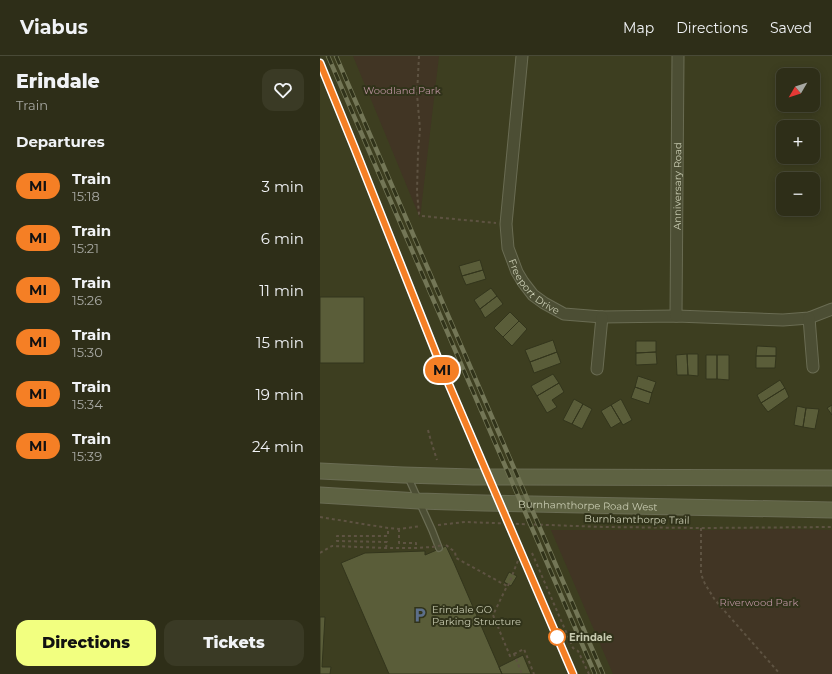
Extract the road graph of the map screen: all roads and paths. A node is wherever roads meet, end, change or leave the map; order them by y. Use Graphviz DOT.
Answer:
graph roads {
  1 [pos="419,56"];
  2 [pos="522,56"];
  3 [pos="678,56"];
  4 [pos="506,224"];
  5 [pos="832,309"];
  6 [pos="676,316"];
  7 [pos="602,318"];
  8 [pos="809,318"];
  9 [pos="813,367"];
  10 [pos="597,369"];
  11 [pos="428,430"];
  12 [pos="437,460"];
  13 [pos="320,471"];
  14 [pos="407,475"];
  15 [pos="832,478"];
  16 [pos="320,495"];
  17 [pos="419,500"];
  18 [pos="832,510"];
  19 [pos="320,517"];
  20 [pos="442,524"];
  21 [pos="421,526"];
  22 [pos="832,527"];
  23 [pos="388,528"];
  24 [pos="701,528"];
  25 [pos="400,529"];
  26 [pos="443,546"];
  27 [pos="386,548"];
  28 [pos="416,548"];
  29 [pos="320,553"];
  30 [pos="532,553"];
  31 [pos="519,558"];
  32 [pos="507,586"];
  33 [pos="573,648"];
  34 [pos="574,651"];
  35 [pos="514,654"];
  36 [pos="522,674"];
  37 [pos="534,674"];
  38 [pos="589,674"];
  39 [pos="780,674"];
  1 -- 4 [label="path"];
  2 -- 4 [label="street, Freeport Drive"];
  3 -- 6 [label="street, Anniversary Road"];
  4 -- 7 [label="street, Freeport Drive"];
  5 -- 8 [label="street, Freeport Drive"];
  6 -- 7 [label="street, Freeport Drive"];
  6 -- 8 [label="street, Freeport Drive"];
  7 -- 10 [label="street"];
  8 -- 9 [label="street"];
  11 -- 12 [label="path"];
  13 -- 14 [label="main road"];
  14 -- 15 [label="main road"];
  14 -- 17 [label="lane"];
  16 -- 17 [label="main road, Burnhamthorpe Road West"];
  17 -- 18 [label="main road, Burnhamthorpe Road West"];
  17 -- 26 [label="lane"];
  19 -- 23 [label="path"];
  20 -- 24 [label="path, Burnhamthorpe Trail"];
  21 -- 25 [label="path"];
  22 -- 24 [label="path, Burnhamthorpe Trail"];
  23 -- 25 [label="path"];
  23 -- 27 [label="path"];
  24 -- 39 [label="path"];
  25 -- 28 [label="path"];
  26 -- 28 [label="path, bridge"];
  26 -- 32 [label="path"];
  27 -- 28 [label="path"];
  27 -- 29 [label="path"];
  30 -- 33 [label="path"];
  31 -- 32 [label="path"];
  32 -- 35 [label="path"];
  33 -- 34 [label="path"];
  33 -- 38 [label="path"];
  35 -- 36 [label="path"];
  35 -- 37 [label="path"];
}
